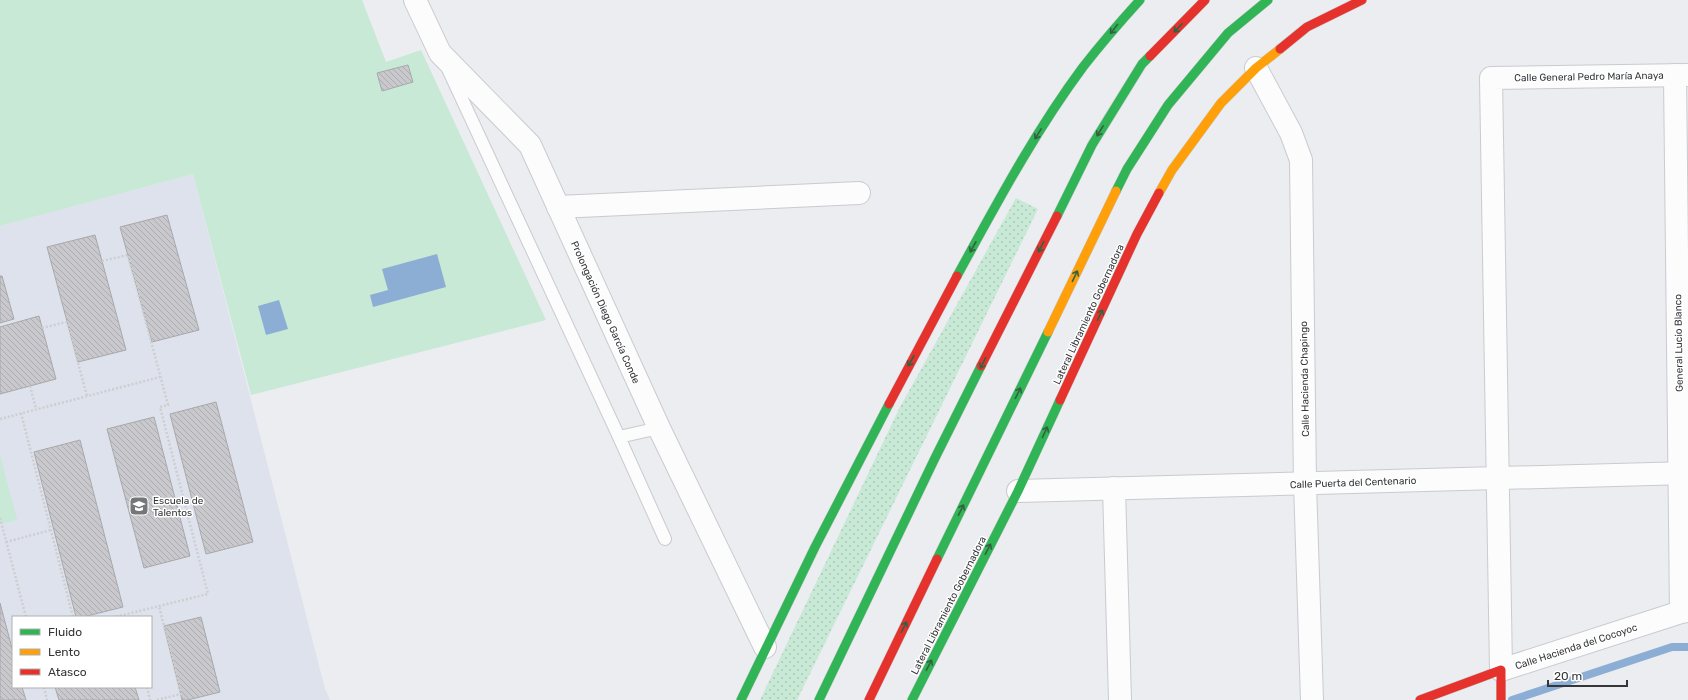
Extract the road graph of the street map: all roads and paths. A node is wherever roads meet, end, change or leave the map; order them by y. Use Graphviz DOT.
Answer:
graph roads {
  1 [pos="415,0"];
  2 [pos="1140,0"];
  3 [pos="1205,0"];
  4 [pos="1268,0"];
  5 [pos="1362,0"];
  6 [pos="440,53"];
  7 [pos="1256,68"];
  8 [pos="1682,75"];
  9 [pos="859,193"];
  10 [pos="558,207"];
  11 [pos="102,261"];
  12 [pos="42,328"];
  13 [pos="160,377"];
  14 [pos="30,386"];
  15 [pos="87,396"];
  16 [pos="36,409"];
  17 [pos="21,413"];
  18 [pos="0,419"];
  19 [pos="658,428"];
  20 [pos="619,437"];
  21 [pos="1684,473"];
  22 [pos="1498,478"];
  23 [pos="1305,483"];
  24 [pos="1114,488"];
  25 [pos="1018,491"];
  26 [pos="0,518"];
  27 [pos="1,524"];
  28 [pos="51,530"];
  29 [pos="665,539"];
  30 [pos="6,542"];
  31 [pos="159,606"];
  32 [pos="1684,611"];
  33 [pos="129,615"];
  34 [pos="26,616"];
  35 [pos="74,616"];
  36 [pos="765,647"];
  37 [pos="1501,687"];
  38 [pos="44,688"];
  39 [pos="147,688"];
  40 [pos="47,700"];
  41 [pos="150,700"];
  42 [pos="156,700"];
  43 [pos="741,700"];
  44 [pos="819,700"];
  45 [pos="869,700"];
  46 [pos="912,700"];
  47 [pos="1120,700"];
  48 [pos="1312,700"];
  49 [pos="1420,700"];
  1 -- 6 [label="street, Prolongación Diego García Conde"];
  2 -- 36 [label="main road, one-way"];
  3 -- 44 [label="main road, one-way"];
  45 -- 4 [label="main road, one-way"];
  5 -- 7 [label="main road, Lateral Libramiento Gobernadora"];
  6 -- 10 [label="street, Prolongación Diego García Conde"];
  6 -- 20 [label="lane"];
  7 -- 23 [label="street, Calle Hacienda Chapingo"];
  25 -- 7 [label="main road, Lateral Libramiento Gobernadora, one-way"];
  8 -- 21 [label="street, General Lucio Blanco"];
  8 -- 22 [label="street, Calle General Pedro María Anaya"];
  9 -- 10 [label="street"];
  10 -- 19 [label="street, Prolongación Diego García Conde"];
  11 -- 13 [label="path"];
  12 -- 15 [label="path"];
  13 -- 15 [label="path"];
  13 -- 31 [label="path"];
  14 -- 16 [label="path"];
  15 -- 16 [label="path"];
  16 -- 17 [label="path"];
  17 -- 18 [label="path"];
  17 -- 28 [label="path"];
  19 -- 20 [label="lane"];
  19 -- 36 [label="street, Prolongación Diego García Conde"];
  20 -- 29 [label="lane"];
  21 -- 22 [label="street, Calle Puerta del Centenario"];
  21 -- 32 [label="street, General Lucio Blanco"];
  22 -- 23 [label="street, Calle Puerta del Centenario"];
  22 -- 37 [label="street"];
  23 -- 24 [label="street, Calle Puerta del Centenario"];
  23 -- 48 [label="street, Calle Hacienda Chapingo"];
  24 -- 25 [label="street, Calle Puerta del Centenario"];
  24 -- 47 [label="street"];
  46 -- 25 [label="main road, Lateral Libramiento Gobernadora, one-way"];
  26 -- 27 [label="path"];
  27 -- 30 [label="path"];
  28 -- 30 [label="path"];
  28 -- 35 [label="path"];
  30 -- 34 [label="path"];
  31 -- 33 [label="path"];
  31 -- 42 [label="path"];
  32 -- 37 [label="street, Calle Hacienda del Cocoyoc"];
  36 -- 43 [label="main road"];
  37 -- 49 [label="main road, Calle Hacienda del Cocoyoc"];
  38 -- 40 [label="path"];
  39 -- 41 [label="path"];
}
